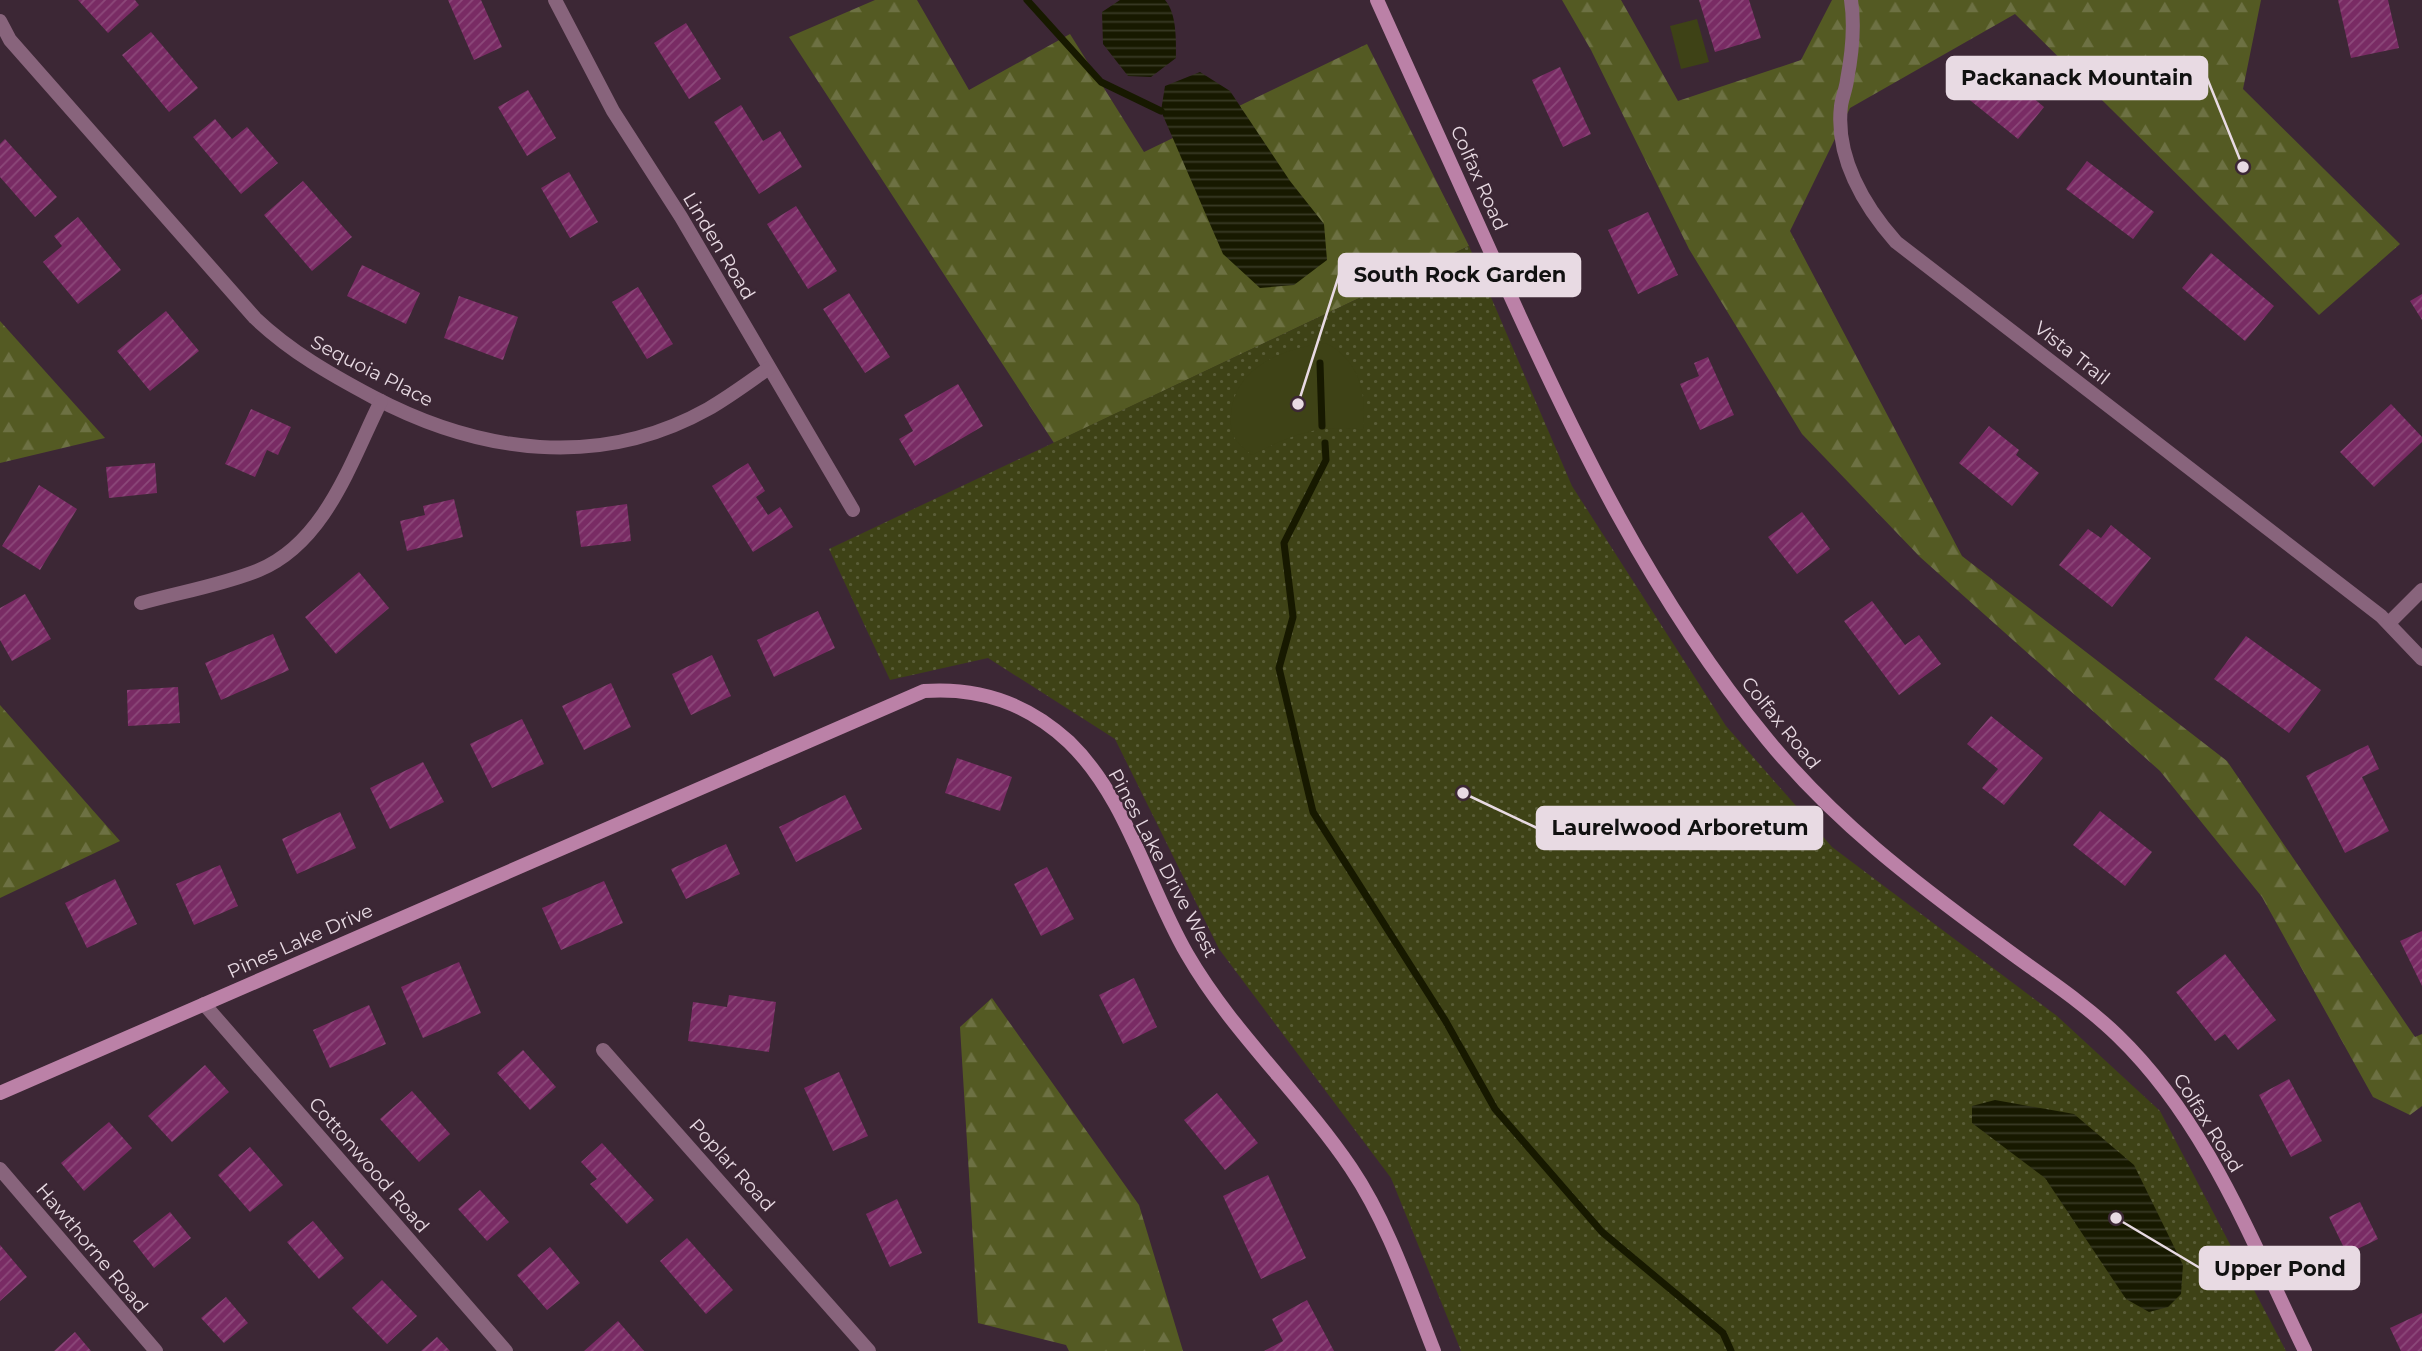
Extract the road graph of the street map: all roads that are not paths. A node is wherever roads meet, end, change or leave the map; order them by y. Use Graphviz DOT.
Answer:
graph roads {
  1 [pos="555,0"];
  2 [pos="1377,0"];
  3 [pos="1852,0"];
  4 [pos="0,22"];
  5 [pos="769,368"];
  6 [pos="381,401"];
  7 [pos="853,510"];
  8 [pos="2422,590"];
  9 [pos="141,603"];
  10 [pos="2389,623"];
  11 [pos="2422,659"];
  12 [pos="616,824"];
  13 [pos="204,1004"];
  14 [pos="603,1050"];
  15 [pos="0,1093"];
  16 [pos="0,1169"];
  17 [pos="156,1351"];
  18 [pos="506,1351"];
  19 [pos="869,1351"];
  20 [pos="1434,1351"];
  21 [pos="2305,1351"];
  1 -- 5 [label="street, Linden Road"];
  2 -- 21 [label="street, Colfax Road"];
  3 -- 10 [label="street, Vista Trail"];
  4 -- 6 [label="street, Sequoia Place"];
  5 -- 6 [label="street, Sequoia Place"];
  5 -- 7 [label="street, Linden Road"];
  6 -- 9 [label="street"];
  8 -- 10 [label="street"];
  10 -- 11 [label="street, Vista Trail"];
  12 -- 13 [label="street, Pines Lake Drive"];
  12 -- 20 [label="street, Pines Lake Drive West"];
  13 -- 15 [label="street, Pines Lake Drive"];
  13 -- 18 [label="street, Cottonwood Road"];
  14 -- 19 [label="street, Poplar Road"];
  16 -- 17 [label="street, Hawthorne Road"];
}
